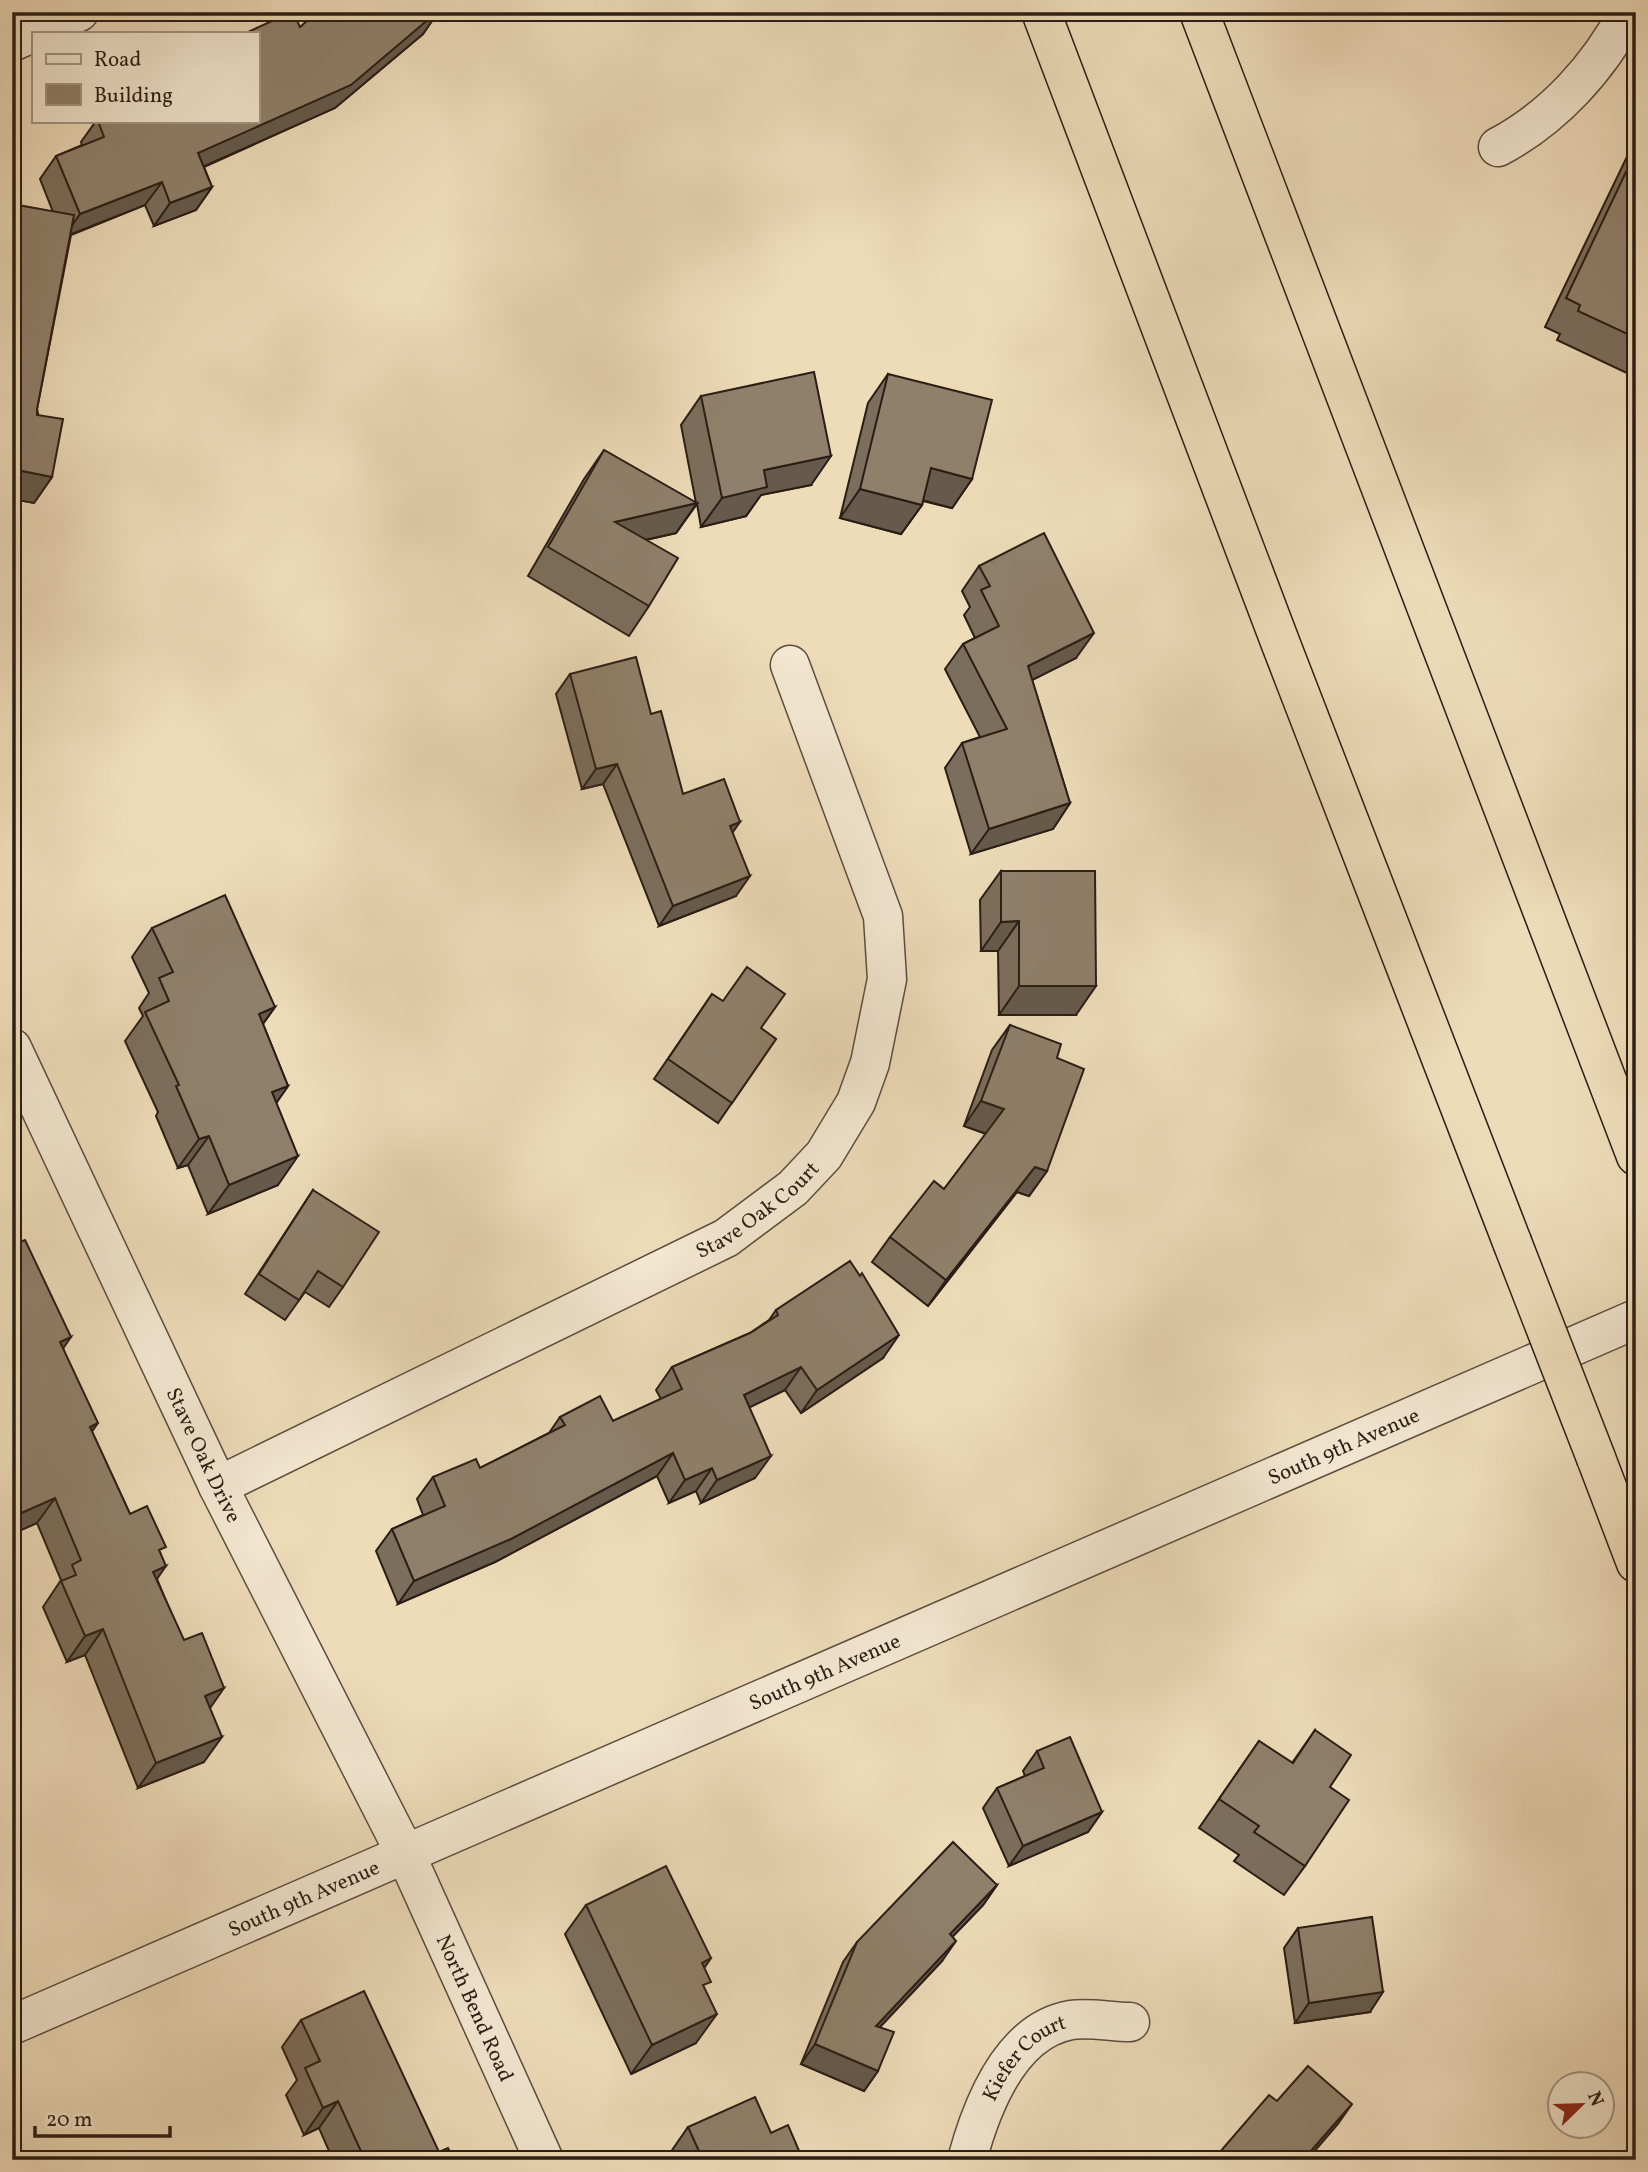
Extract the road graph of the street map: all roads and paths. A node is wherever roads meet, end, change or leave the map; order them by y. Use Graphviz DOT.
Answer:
graph roads {
  1 [pos="79,12"];
  2 [pos="1041,12"];
  3 [pos="1199,12"];
  4 [pos="1628,12"];
  5 [pos="34,32"];
  6 [pos="32,33"];
  7 [pos="12,42"];
  8 [pos="1498,147"];
  9 [pos="790,665"];
  10 [pos="12,1048"];
  11 [pos="1636,1156"];
  12 [pos="1636,1319"];
  13 [pos="218,1486"];
  14 [pos="1636,1563"];
  15 [pos="406,1855"];
  16 [pos="1130,2022"];
  17 [pos="12,2025"];
  18 [pos="544,2160"];
  19 [pos="967,2160"];
  1 -- 5 [label="street"];
  2 -- 14 [label="highway, bridge"];
  3 -- 11 [label="highway"];
  4 -- 8 [label="street"];
  6 -- 7 [label="street"];
  9 -- 13 [label="street, Stave Oak Court"];
  10 -- 13 [label="street, Stave Oak Drive"];
  12 -- 15 [label="street, South 9th Avenue"];
  13 -- 15 [label="street, Stave Oak Drive"];
  15 -- 17 [label="street, South 9th Avenue"];
  15 -- 18 [label="street, North Bend Road"];
  16 -- 19 [label="street, Kiefer Court"];
}
